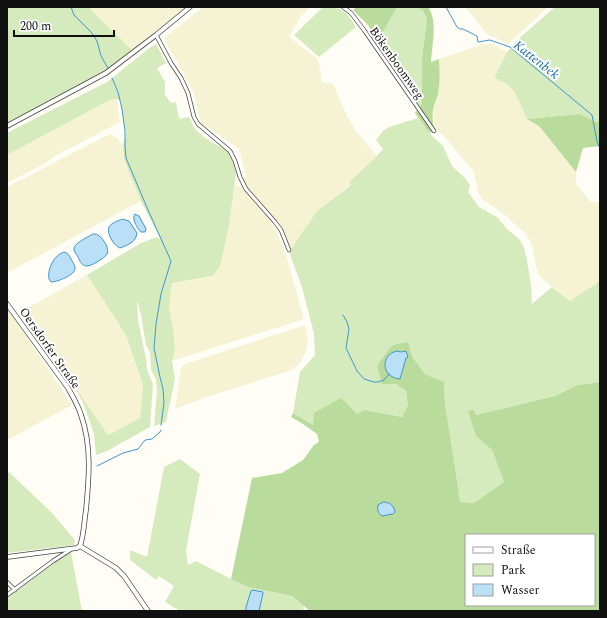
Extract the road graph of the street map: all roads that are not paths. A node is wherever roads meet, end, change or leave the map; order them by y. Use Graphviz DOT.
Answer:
graph roads {
  1 [pos="190,7"];
  2 [pos="343,7"];
  3 [pos="156,35"];
  4 [pos="7,126"];
  5 [pos="434,131"];
  6 [pos="289,250"];
  7 [pos="7,304"];
  8 [pos="80,546"];
  9 [pos="72,548"];
  10 [pos="7,557"];
  11 [pos="7,582"];
  12 [pos="15,590"];
  13 [pos="7,595"];
  14 [pos="148,611"];
  1 -- 3 [label="street"];
  2 -- 5 [label="street, Bökenboomweg"];
  3 -- 4 [label="street"];
  3 -- 6 [label="street"];
  7 -- 8 [label="street, Oersdorfer Straße"];
  8 -- 9 [label="street"];
  8 -- 14 [label="street"];
  9 -- 10 [label="street"];
  9 -- 12 [label="street"];
  11 -- 12 [label="street"];
  12 -- 13 [label="street"];
}
